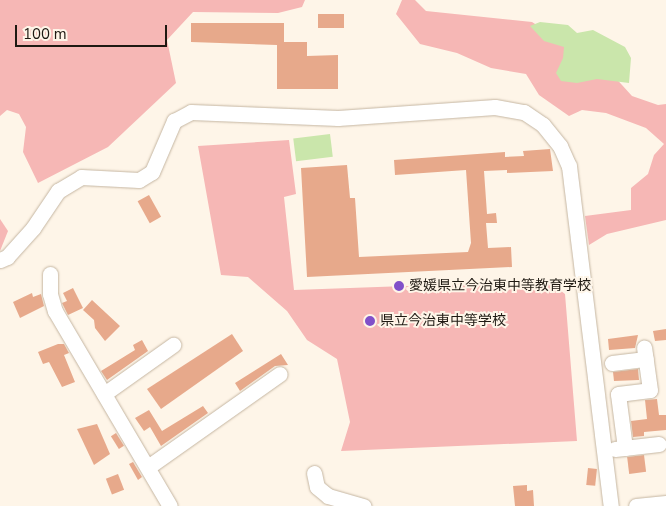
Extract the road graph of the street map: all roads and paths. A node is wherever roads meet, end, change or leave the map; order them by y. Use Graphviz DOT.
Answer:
graph roads {
  1 [pos="0,260"];
  2 [pos="50,274"];
  3 [pos="173,345"];
  4 [pos="612,363"];
  5 [pos="280,374"];
  6 [pos="104,394"];
  7 [pos="659,444"];
  8 [pos="625,448"];
  9 [pos="604,450"];
  10 [pos="148,467"];
  11 [pos="314,474"];
  12 [pos="666,504"];
  13 [pos="170,506"];
  14 [pos="364,506"];
  15 [pos="611,506"];
  16 [pos="636,506"];
  1 -- 9 [label="street"];
  2 -- 6 [label="street"];
  3 -- 6 [label="street"];
  4 -- 8 [label="street"];
  5 -- 10 [label="street"];
  6 -- 10 [label="street"];
  7 -- 8 [label="street"];
  8 -- 9 [label="street"];
  9 -- 15 [label="street"];
  10 -- 13 [label="street"];
  11 -- 14 [label="street"];
  12 -- 16 [label="street"];
}
